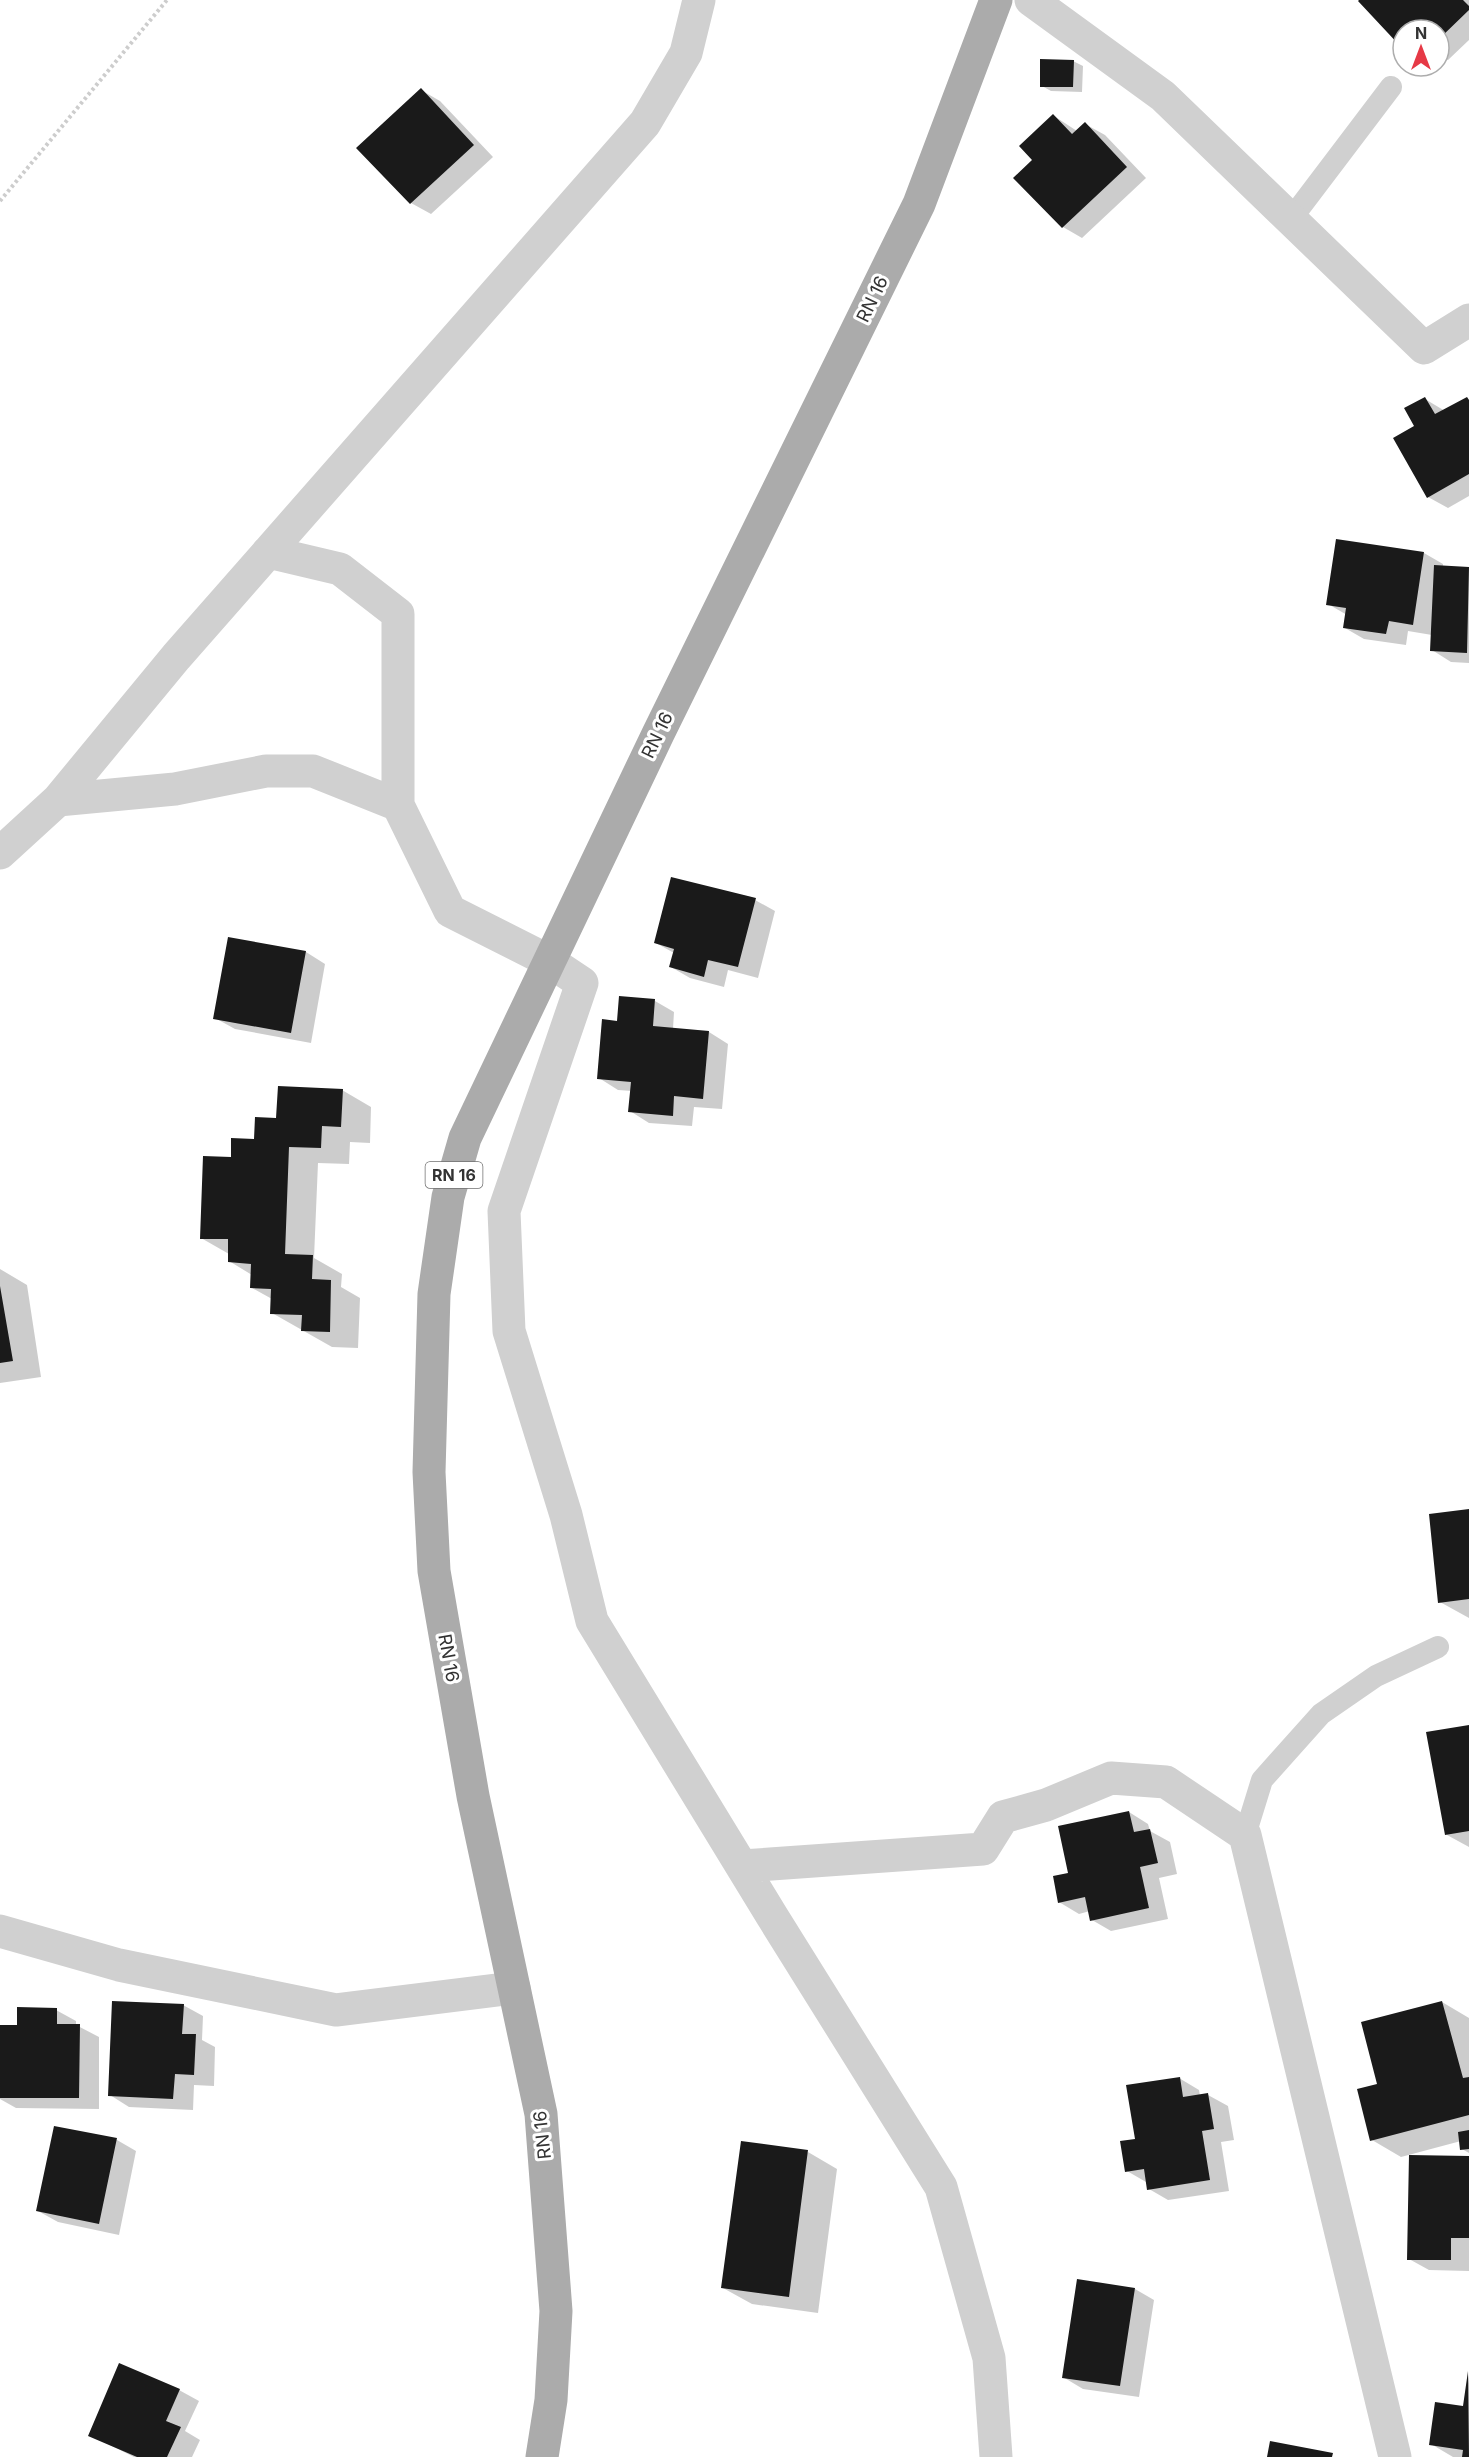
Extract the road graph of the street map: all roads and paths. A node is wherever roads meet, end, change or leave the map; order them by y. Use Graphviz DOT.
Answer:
graph roads {
  1 [pos="167,0"];
  2 [pos="699,0"];
  3 [pos="996,0"];
  4 [pos="1030,0"];
  5 [pos="1391,87"];
  6 [pos="0,201"];
  7 [pos="1291,219"];
  8 [pos="1469,320"];
  9 [pos="268,552"];
  10 [pos="58,800"];
  11 [pos="398,806"];
  12 [pos="0,853"];
  13 [pos="549,961"];
  14 [pos="1438,1647"];
  15 [pos="1245,1835"];
  16 [pos="742,1866"];
  17 [pos="0,1931"];
  18 [pos="514,1988"];
  19 [pos="542,2457"];
  20 [pos="996,2457"];
  21 [pos="1395,2457"];
  1 -- 6 [label="path"];
  2 -- 9 [label="street"];
  3 -- 13 [label="main road, RN 16 / RN 16"];
  4 -- 7 [label="street"];
  5 -- 7 [label="lane"];
  7 -- 8 [label="street"];
  9 -- 10 [label="street"];
  9 -- 11 [label="street"];
  10 -- 11 [label="street"];
  10 -- 12 [label="street"];
  11 -- 13 [label="street"];
  13 -- 16 [label="street"];
  13 -- 18 [label="main road, RN 16 / RN 16"];
  14 -- 15 [label="lane"];
  15 -- 16 [label="street"];
  15 -- 21 [label="street"];
  16 -- 20 [label="street"];
  17 -- 18 [label="street"];
  18 -- 19 [label="main road, RN 16 / RN 16"];
}
